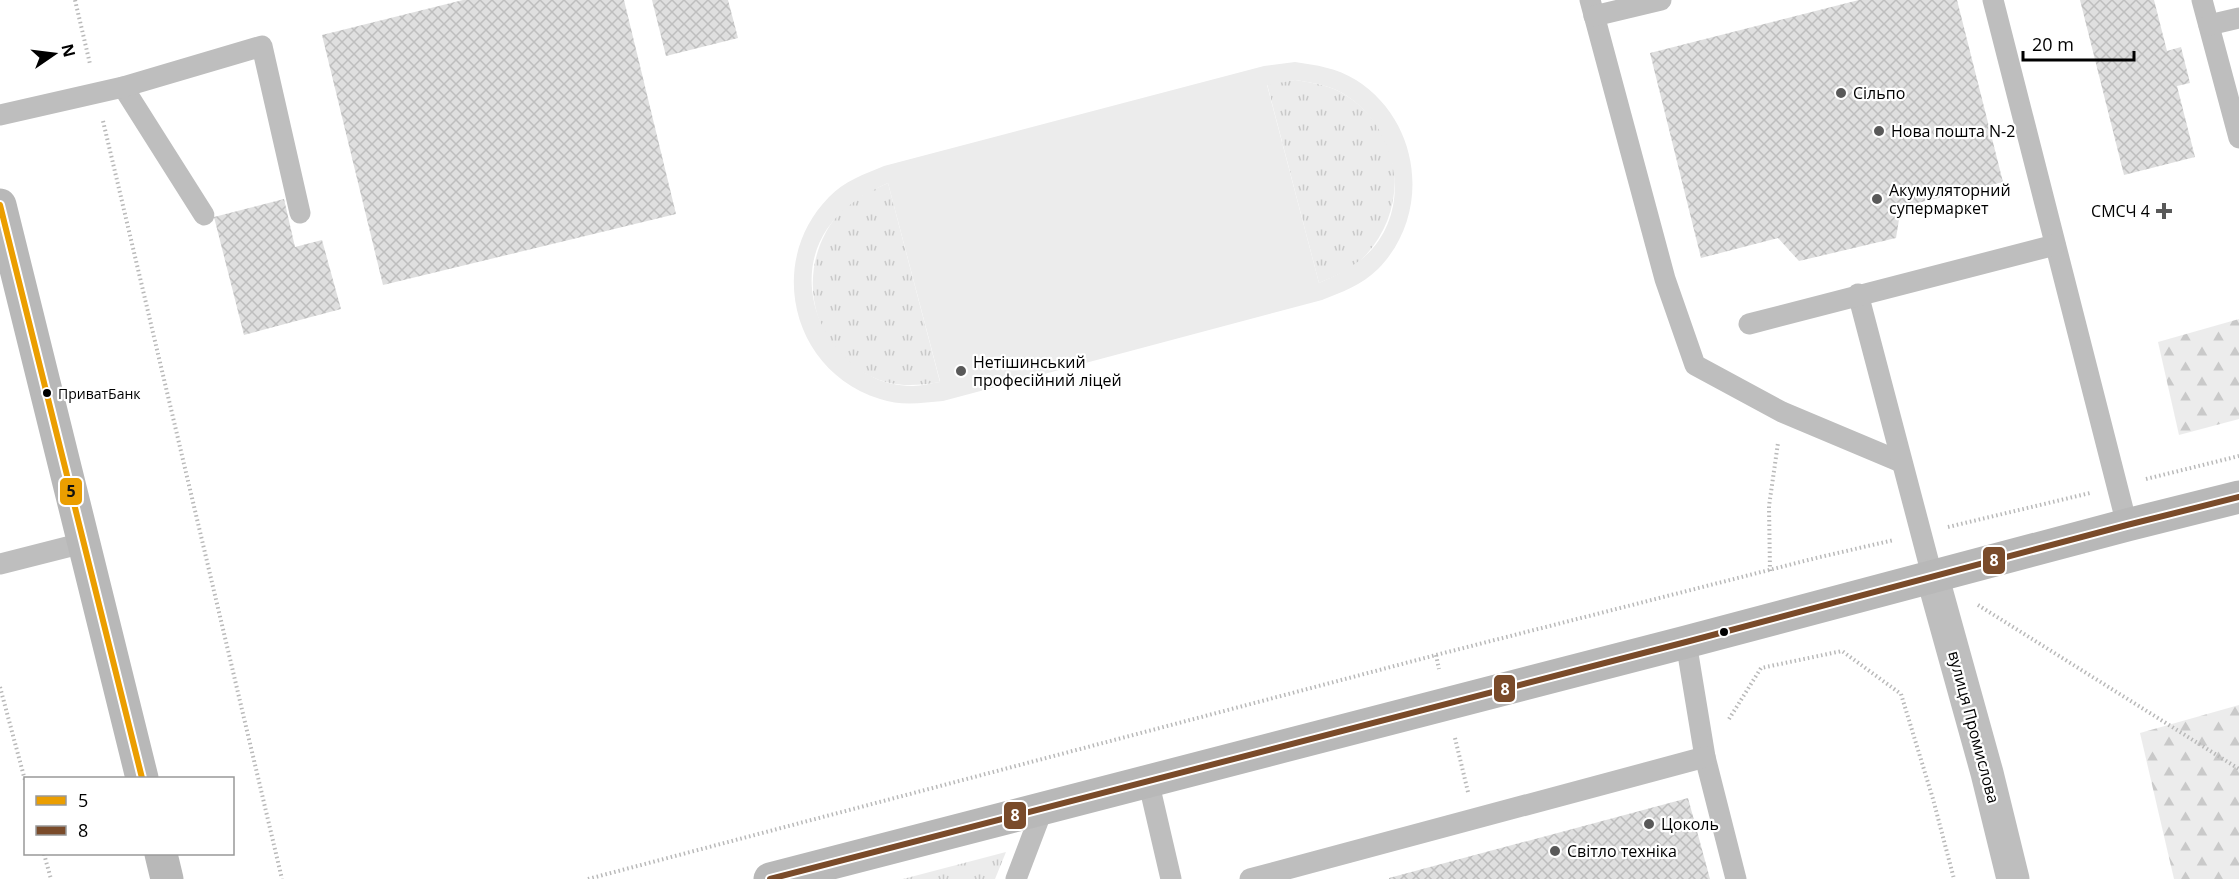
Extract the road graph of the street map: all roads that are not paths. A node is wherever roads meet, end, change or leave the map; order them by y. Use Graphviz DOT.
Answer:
graph roads {
  1 [pos="1661,0"];
  2 [pos="1994,0"];
  3 [pos="2202,0"];
  4 [pos="1592,8"];
  5 [pos="2239,18"];
  6 [pos="2209,25"];
  7 [pos="123,87"];
  8 [pos="0,115"];
  9 [pos="2239,138"];
  10 [pos="0,205"];
  11 [pos="300,213"];
  12 [pos="204,215"];
  13 [pos="2055,245"];
  14 [pos="1858,294"];
  15 [pos="1749,324"];
  16 [pos="1901,462"];
  17 [pos="2239,497"];
  18 [pos="2127,525"];
  19 [pos="83,543"];
  20 [pos="0,564"];
  21 [pos="1932,575"];
  22 [pos="1686,642"];
  23 [pos="1705,757"];
  24 [pos="142,777"];
  25 [pos="1148,780"];
  26 [pos="1043,808"];
  27 [pos="161,855"];
  28 [pos="167,879"];
  29 [pos="770,879"];
  30 [pos="1016,879"];
  31 [pos="1171,879"];
  32 [pos="1250,879"];
  33 [pos="1736,879"];
  34 [pos="2013,879"];
  1 -- 4 [label="lane"];
  2 -- 13 [label="lane"];
  3 -- 6 [label="lane"];
  4 -- 16 [label="lane"];
  5 -- 6 [label="lane"];
  6 -- 9 [label="lane"];
  7 -- 8 [label="lane"];
  7 -- 11 [label="lane"];
  7 -- 12 [label="lane"];
  10 -- 19 [label="main road"];
  13 -- 14 [label="lane"];
  13 -- 18 [label="lane"];
  14 -- 15 [label="lane"];
  14 -- 16 [label="lane"];
  16 -- 21 [label="lane"];
  17 -- 18 [label="main road"];
  18 -- 21 [label="main road"];
  19 -- 20 [label="lane"];
  19 -- 24 [label="main road"];
  21 -- 22 [label="main road"];
  21 -- 34 [label="street, вулиця Промислова"];
  22 -- 23 [label="lane"];
  22 -- 25 [label="main road"];
  23 -- 32 [label="lane"];
  23 -- 33 [label="lane"];
  25 -- 26 [label="main road"];
  25 -- 31 [label="lane"];
  26 -- 29 [label="main road"];
  26 -- 30 [label="lane"];
  27 -- 28 [label="main road"];
}
